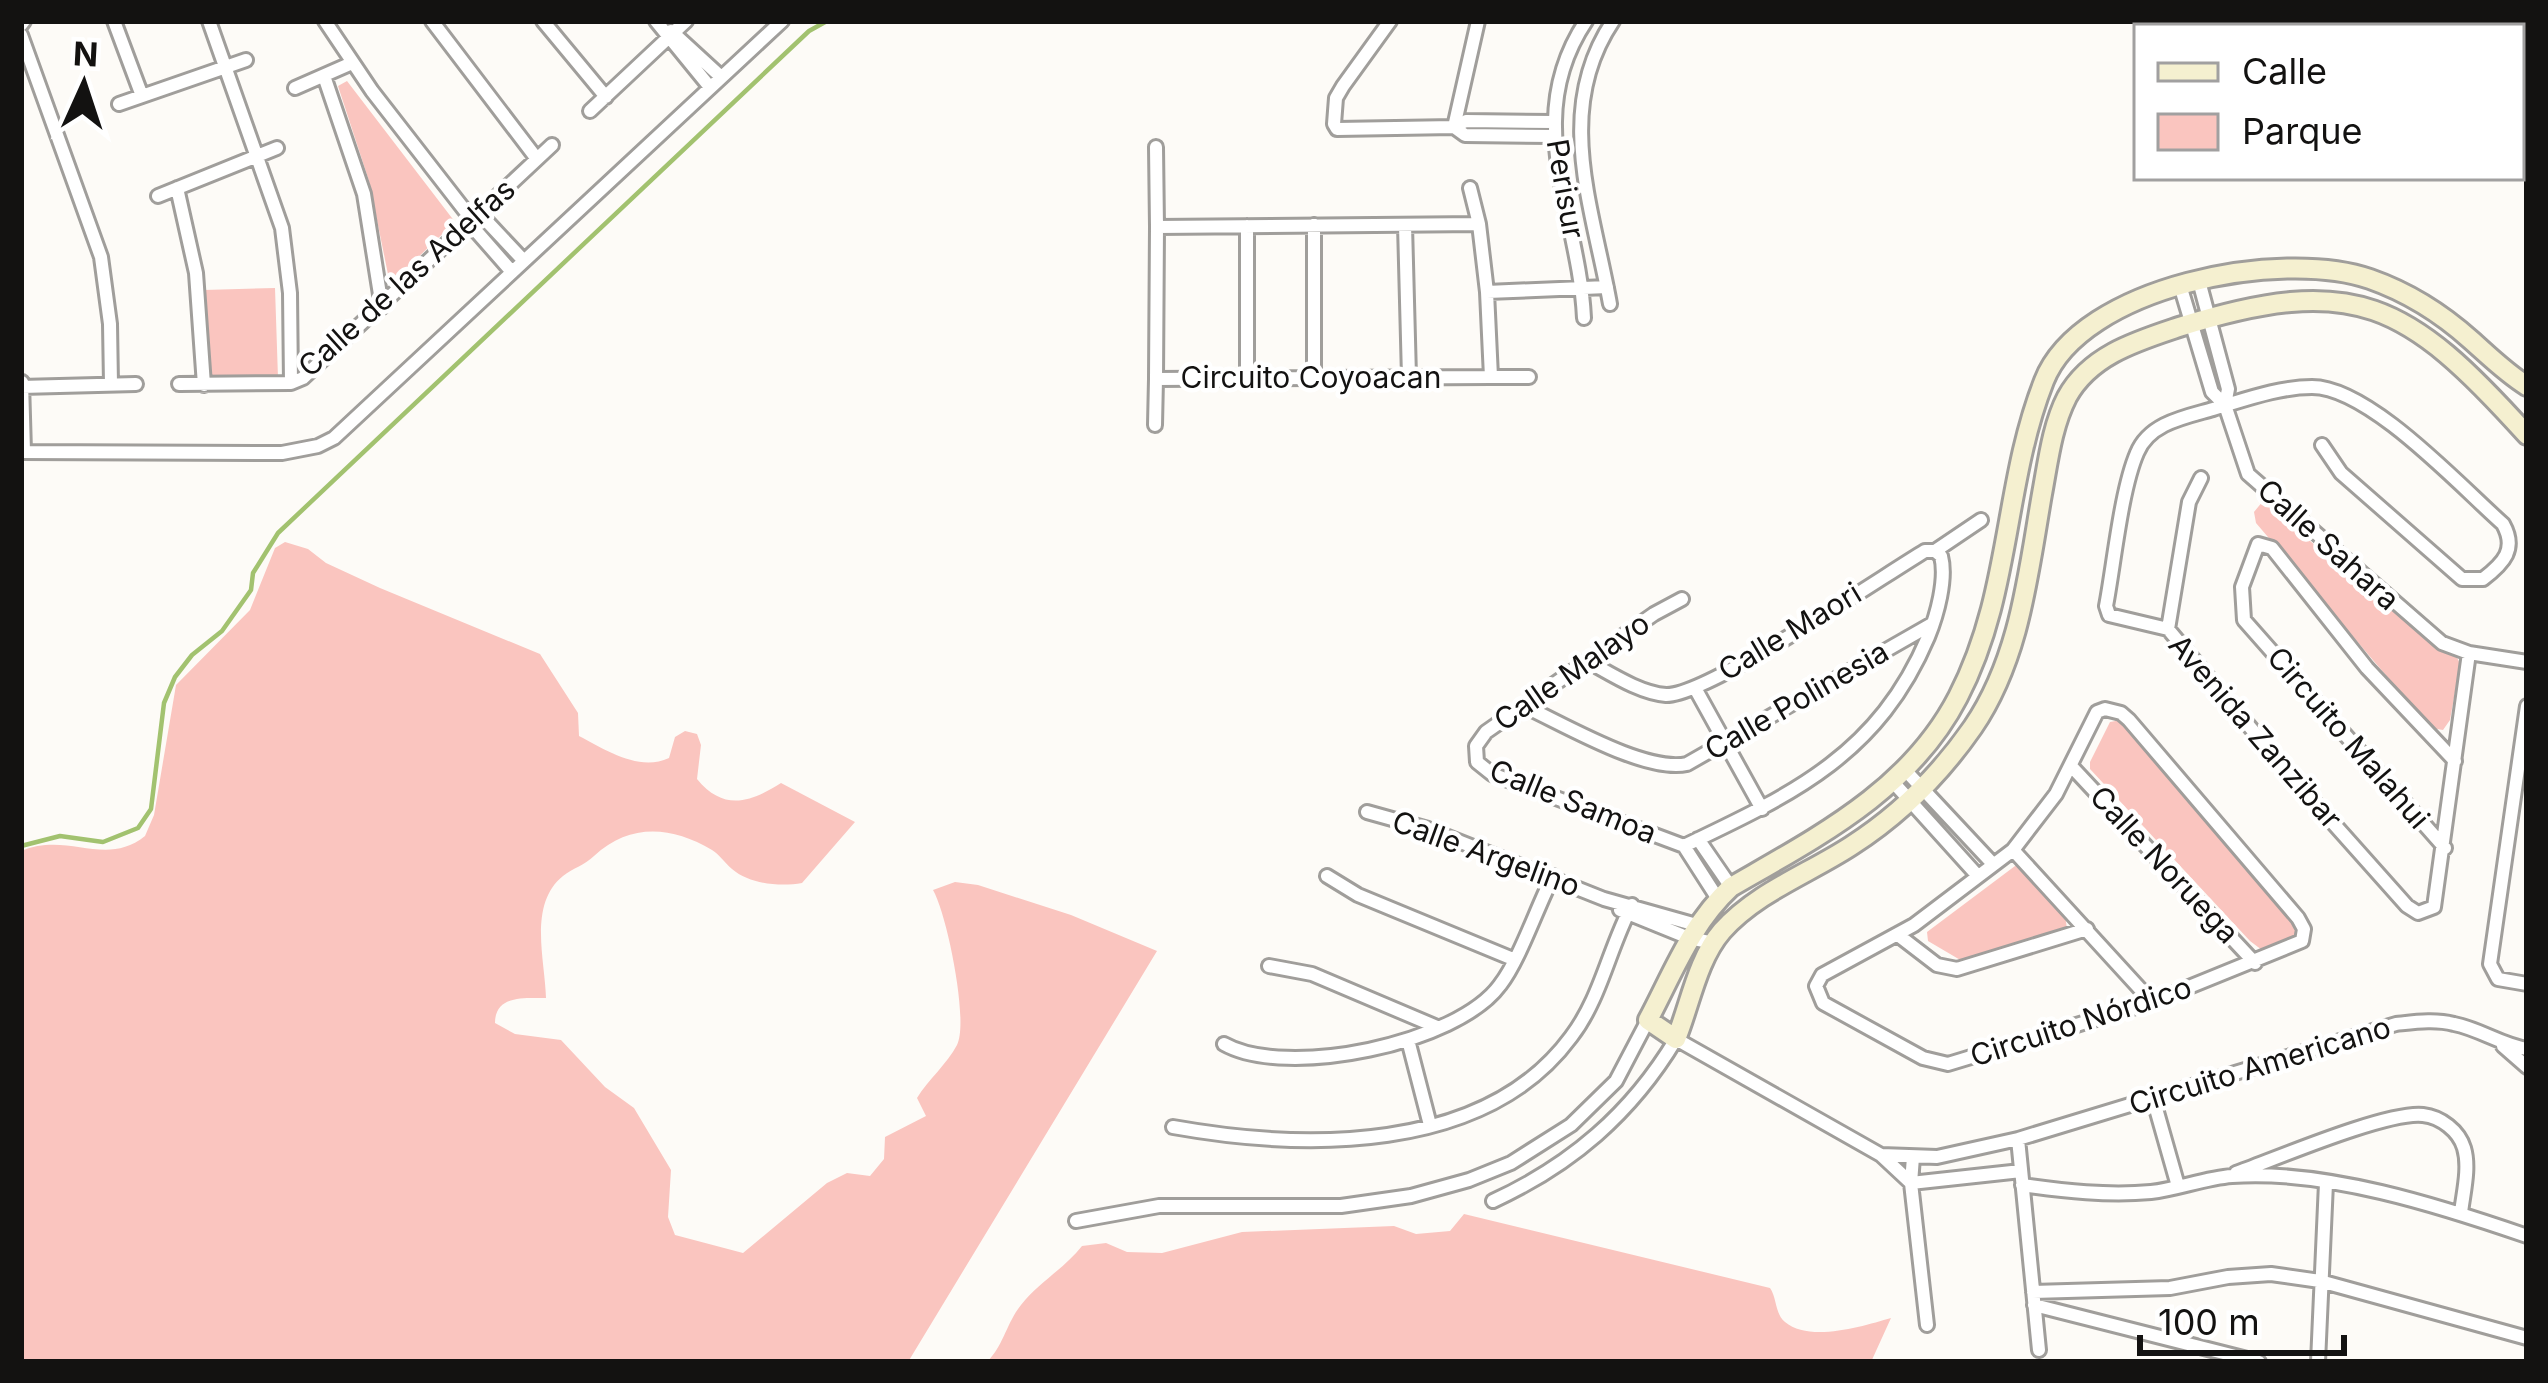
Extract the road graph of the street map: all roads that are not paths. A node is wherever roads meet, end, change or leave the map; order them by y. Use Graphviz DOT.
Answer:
graph roads {
  1 [pos="114,21"];
  2 [pos="208,21"];
  3 [pos="325,21"];
  4 [pos="432,21"];
  5 [pos="543,21"];
  6 [pos="782,21"];
  7 [pos="1390,21"];
  8 [pos="1478,21"];
  9 [pos="1586,21"];
  10 [pos="1613,21"];
  11 [pos="670,28"];
  12 [pos="21,35"];
  13 [pos="246,60"];
  14 [pos="352,63"];
  15 [pos="226,68"];
  16 [pos="324,76"];
  17 [pos="714,81"];
  18 [pos="295,88"];
  19 [pos="142,96"];
  20 [pos="606,97"];
  21 [pos="119,104"];
  22 [pos="590,111"];
  23 [pos="1454,127"];
  24 [pos="1553,129"];
  25 [pos="552,145"];
  26 [pos="1156,147"];
  27 [pos="277,148"];
  28 [pos="259,156"];
  29 [pos="537,159"];
  30 [pos="177,188"];
  31 [pos="1470,188"];
  32 [pos="158,196"];
  33 [pos="472,217"];
  34 [pos="1479,224"];
  35 [pos="1405,225"];
  36 [pos="1247,226"];
  37 [pos="1314,226"];
  38 [pos="1156,227"];
  39 [pos="524,261"];
  40 [pos="512,272"];
  41 [pos="2190,283"];
  42 [pos="1607,287"];
  43 [pos="1582,290"];
  44 [pos="1487,292"];
  45 [pos="1610,304"];
  46 [pos="382,307"];
  47 [pos="1584,318"];
  48 [pos="2211,318"];
  49 [pos="2190,324"];
  50 [pos="2054,361"];
  51 [pos="2222,364"];
  52 [pos="2205,368"];
  53 [pos="1408,377"];
  54 [pos="1491,377"];
  55 [pos="1529,377"];
  56 [pos="2080,377"];
  57 [pos="1246,378"];
  58 [pos="1314,378"];
  59 [pos="1156,379"];
  60 [pos="291,383"];
  61 [pos="136,384"];
  62 [pos="178,384"];
  63 [pos="22,385"];
  64 [pos="111,385"];
  65 [pos="204,385"];
  66 [pos="2527,386"];
  67 [pos="2225,405"];
  68 [pos="1155,425"];
  69 [pos="2525,427"];
  70 [pos="2322,445"];
  71 [pos="22,452"];
  72 [pos="2201,478"];
  73 [pos="1981,520"];
  74 [pos="1935,551"];
  75 [pos="1682,599"];
  76 [pos="1933,624"];
  77 [pos="2168,629"];
  78 [pos="2469,653"];
  79 [pos="1589,662"];
  80 [pos="2527,662"];
  81 [pos="1695,688"];
  82 [pos="1526,706"];
  83 [pos="2527,706"];
  84 [pos="1725,742"];
  85 [pos="1475,756"];
  86 [pos="2455,761"];
  87 [pos="2072,767"];
  88 [pos="1900,777"];
  89 [pos="1917,796"];
  90 [pos="1762,809"];
  91 [pos="1367,812"];
  92 [pos="1698,839"];
  93 [pos="1684,846"];
  94 [pos="2445,848"];
  95 [pos="2012,850"];
  96 [pos="1992,863"];
  97 [pos="1977,875"];
  98 [pos="1327,876"];
  99 [pos="1552,876"];
  100 [pos="1725,893"];
  101 [pos="1629,910"];
  102 [pos="2086,929"];
  103 [pos="1693,932"];
  104 [pos="1898,935"];
  105 [pos="1718,937"];
  106 [pos="1513,959"];
  107 [pos="2255,963"];
  108 [pos="1270,966"];
  109 [pos="2527,985"];
  110 [pos="2152,1002"];
  111 [pos="1648,1021"];
  112 [pos="1437,1027"];
  113 [pos="1676,1039"];
  114 [pos="1408,1040"];
  115 [pos="1223,1044"];
  116 [pos="2503,1045"];
  117 [pos="2527,1049"];
  118 [pos="2527,1067"];
  119 [pos="2152,1099"];
  120 [pos="1430,1125"];
  121 [pos="1173,1127"];
  122 [pos="2018,1139"];
  123 [pos="1881,1155"];
  124 [pos="1913,1157"];
  125 [pos="2229,1176"];
  126 [pos="2022,1178"];
  127 [pos="1911,1183"];
  128 [pos="2326,1184"];
  129 [pos="2178,1186"];
  130 [pos="1493,1202"];
  131 [pos="2461,1214"];
  132 [pos="1076,1221"];
  133 [pos="2527,1236"];
  134 [pos="2320,1281"];
  135 [pos="2034,1299"];
  136 [pos="1927,1324"];
  137 [pos="2527,1338"];
  138 [pos="2038,1349"];
  139 [pos="2259,1362"];
  140 [pos="2318,1362"];
  1 -- 19 [label="street"];
  2 -- 15 [label="street"];
  3 -- 14 [label="street"];
  4 -- 29 [label="street"];
  5 -- 20 [label="street"];
  6 -- 17 [label="street"];
  7 -- 23 [label="street"];
  8 -- 23 [label="street"];
  9 -- 24 [label="street, Perisur"];
  10 -- 42 [label="street, Perisur"];
  11 -- 17 [label="street"];
  11 -- 20 [label="street"];
  12 -- 64 [label="street"];
  13 -- 15 [label="street"];
  14 -- 16 [label="street"];
  14 -- 33 [label="street"];
  15 -- 19 [label="street"];
  15 -- 28 [label="street"];
  16 -- 18 [label="street"];
  16 -- 46 [label="street"];
  17 -- 39 [label="street"];
  19 -- 21 [label="street"];
  20 -- 22 [label="street"];
  23 -- 24 [label="street"];
  24 -- 43 [label="street, Perisur"];
  25 -- 29 [label="street, Calle de las Adelfas"];
  26 -- 38 [label="street, Circuito Coyoacan"];
  27 -- 28 [label="street"];
  28 -- 30 [label="street"];
  28 -- 60 [label="street"];
  29 -- 33 [label="street, Calle de las Adelfas"];
  30 -- 32 [label="street"];
  30 -- 65 [label="street"];
  31 -- 34 [label="street"];
  33 -- 39 [label="street"];
  33 -- 40 [label="street"];
  33 -- 46 [label="street, Calle de las Adelfas"];
  34 -- 35 [label="street"];
  34 -- 44 [label="street"];
  35 -- 37 [label="street"];
  35 -- 53 [label="street"];
  36 -- 37 [label="street"];
  36 -- 38 [label="street"];
  36 -- 57 [label="street"];
  37 -- 58 [label="street"];
  38 -- 59 [label="street, Circuito Coyoacan"];
  39 -- 40 [label="street"];
  40 -- 71 [label="street"];
  41 -- 48 [label="street"];
  41 -- 49 [label="street"];
  41 -- 50 [label="street"];
  41 -- 66 [label="street"];
  42 -- 43 [label="street"];
  42 -- 45 [label="street, Perisur"];
  43 -- 44 [label="street"];
  43 -- 47 [label="street, Perisur"];
  44 -- 54 [label="street"];
  46 -- 60 [label="street, Calle de las Adelfas"];
  48 -- 49 [label="street"];
  48 -- 51 [label="street"];
  48 -- 69 [label="street"];
  49 -- 52 [label="street"];
  49 -- 56 [label="street"];
  50 -- 56 [label="street"];
  50 -- 88 [label="street"];
  51 -- 52 [label="street"];
  51 -- 67 [label="street"];
  52 -- 67 [label="street"];
  53 -- 54 [label="street, Circuito Coyoacan"];
  53 -- 58 [label="street, Circuito Coyoacan"];
  54 -- 55 [label="street, Circuito Coyoacan"];
  56 -- 89 [label="street"];
  57 -- 58 [label="street, Circuito Coyoacan"];
  57 -- 59 [label="street, Circuito Coyoacan"];
  59 -- 68 [label="street"];
  60 -- 65 [label="street, Calle de las Adelfas"];
  61 -- 64 [label="street"];
  62 -- 65 [label="street, Calle de las Adelfas"];
  63 -- 64 [label="street"];
  63 -- 71 [label="street"];
  67 -- 70 [label="street"];
  67 -- 77 [label="street, Avenida Zanzibar"];
  67 -- 78 [label="street, Calle Sahara"];
  72 -- 77 [label="street"];
  73 -- 74 [label="street, Calle Maori"];
  74 -- 76 [label="street, Calle Samoa"];
  74 -- 81 [label="street, Calle Maori"];
  75 -- 79 [label="street, Calle Malayo"];
  76 -- 84 [label="street, Calle Polinesia"];
  76 -- 90 [label="street, Calle Samoa"];
  77 -- 94 [label="street, Avenida Zanzibar"];
  78 -- 80 [label="street"];
  78 -- 86 [label="street"];
  79 -- 81 [label="street, Calle Maori"];
  79 -- 82 [label="street, Calle Malayo"];
  81 -- 84 [label="street"];
  82 -- 84 [label="street, Calle Polinesia"];
  82 -- 85 [label="street, Calle Malayo"];
  83 -- 109 [label="street"];
  84 -- 90 [label="street"];
  85 -- 93 [label="street, Calle Samoa"];
  86 -- 94 [label="street"];
  86 -- 94 [label="street, Circuito Malahui"];
  87 -- 95 [label="street, Circuito Nórdico"];
  87 -- 107 [label="street, Calle Noruega"];
  87 -- 107 [label="street, Circuito Nórdico"];
  88 -- 89 [label="street"];
  88 -- 100 [label="street"];
  89 -- 96 [label="street"];
  89 -- 97 [label="street"];
  89 -- 105 [label="street"];
  90 -- 92 [label="street, Calle Samoa"];
  91 -- 99 [label="street, Calle Argelino"];
  92 -- 93 [label="street, Calle Samoa"];
  92 -- 100 [label="street"];
  93 -- 100 [label="street"];
  95 -- 96 [label="street, Circuito Nórdico"];
  95 -- 102 [label="street"];
  96 -- 97 [label="street, Circuito Nórdico"];
  97 -- 104 [label="street, Circuito Nórdico"];
  98 -- 106 [label="street"];
  99 -- 101 [label="street, Calle Argelino"];
  99 -- 106 [label="street"];
  100 -- 103 [label="street"];
  101 -- 103 [label="street, Calle Argelino"];
  101 -- 120 [label="street"];
  102 -- 104 [label="street"];
  102 -- 110 [label="street"];
  103 -- 105 [label="street, Calle Argelino"];
  103 -- 111 [label="street"];
  104 -- 110 [label="street, Circuito Nórdico"];
  105 -- 113 [label="street"];
  106 -- 112 [label="street"];
  107 -- 110 [label="street, Circuito Nórdico"];
  108 -- 112 [label="street"];
  111 -- 113 [label="street"];
  111 -- 132 [label="street"];
  112 -- 114 [label="street"];
  113 -- 123 [label="street"];
  113 -- 130 [label="street"];
  114 -- 115 [label="street"];
  114 -- 120 [label="street"];
  116 -- 117 [label="street, Circuito Americano"];
  116 -- 118 [label="street, Circuito Americano"];
  116 -- 119 [label="street, Circuito Americano"];
  119 -- 122 [label="street, Circuito Americano"];
  119 -- 129 [label="street"];
  120 -- 121 [label="street"];
  122 -- 124 [label="street, Circuito Americano"];
  122 -- 126 [label="street"];
  123 -- 124 [label="street, Circuito Americano"];
  123 -- 127 [label="street"];
  124 -- 127 [label="street"];
  125 -- 128 [label="street"];
  125 -- 129 [label="street"];
  125 -- 131 [label="street"];
  126 -- 127 [label="street"];
  126 -- 129 [label="street"];
  126 -- 135 [label="street"];
  127 -- 136 [label="street"];
  128 -- 131 [label="street"];
  128 -- 134 [label="street"];
  131 -- 133 [label="street"];
  134 -- 135 [label="street"];
  134 -- 137 [label="street"];
  134 -- 140 [label="street"];
  135 -- 138 [label="street"];
  135 -- 139 [label="street"];
}
